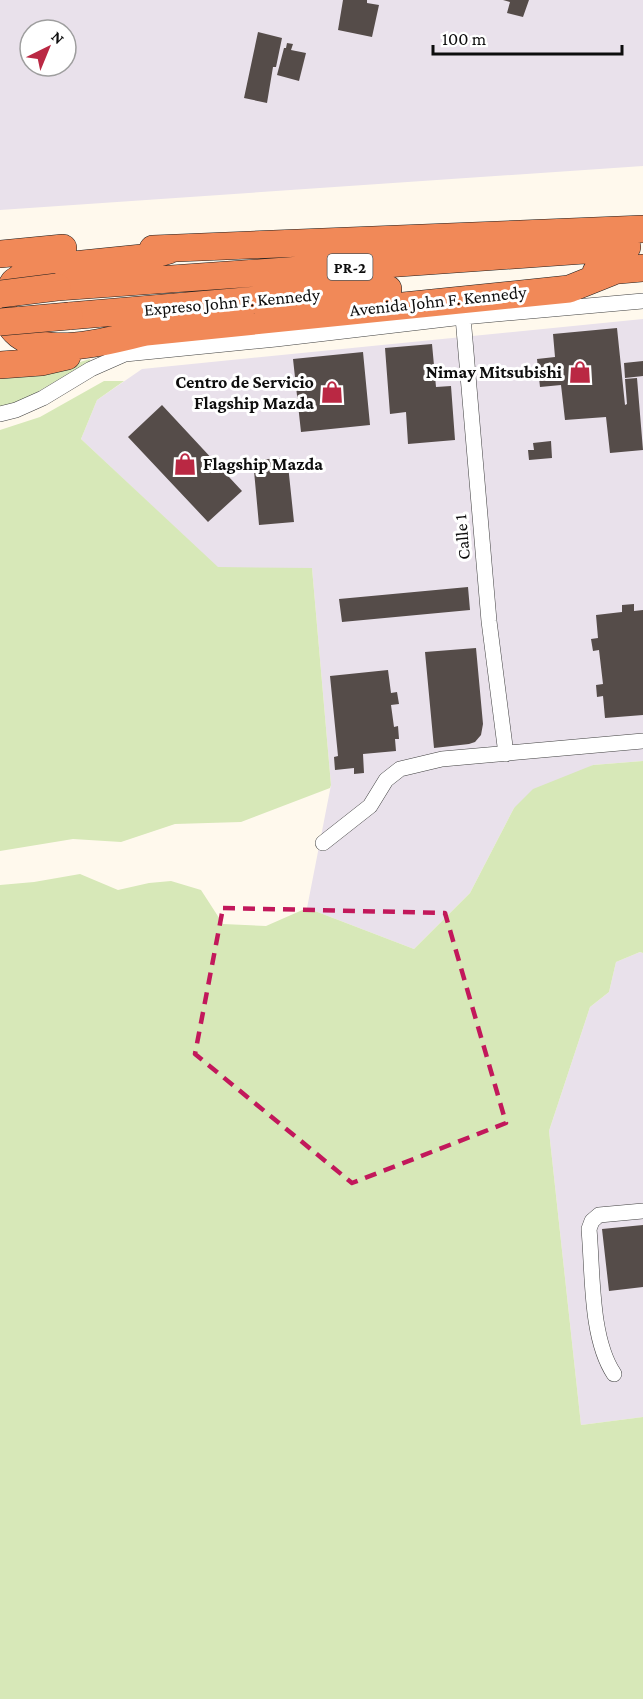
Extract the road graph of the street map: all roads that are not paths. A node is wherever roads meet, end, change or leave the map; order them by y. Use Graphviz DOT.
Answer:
graph roads {
  1 [pos="643,229"];
  2 [pos="643,246"];
  3 [pos="169,250"];
  4 [pos="0,254"];
  5 [pos="643,268"];
  6 [pos="614,271"];
  7 [pos="0,294"];
  8 [pos="643,301"];
  9 [pos="463,317"];
  10 [pos="0,322"];
  11 [pos="93,344"];
  12 [pos="0,365"];
  13 [pos="0,414"];
  14 [pos="643,741"];
  15 [pos="506,754"];
  16 [pos="323,843"];
  17 [pos="643,1211"];
  18 [pos="614,1374"];
  1 -- 3 [label="highway"];
  2 -- 7 [label="highway, Expreso John F. Kennedy / PR-2, bridge"];
  3 -- 4 [label="highway"];
  3 -- 11 [label="highway"];
  5 -- 6 [label="highway, Expreso John F. Kennedy / PR-2"];
  6 -- 10 [label="highway, Expreso John F. Kennedy / PR-2, bridge"];
  6 -- 11 [label="highway"];
  8 -- 9 [label="street, Avenida John F. Kennedy"];
  9 -- 13 [label="street, Avenida John F. Kennedy"];
  9 -- 15 [label="street, Calle 1"];
  11 -- 12 [label="highway"];
  14 -- 15 [label="street"];
  15 -- 16 [label="street"];
  17 -- 18 [label="street"];
}
